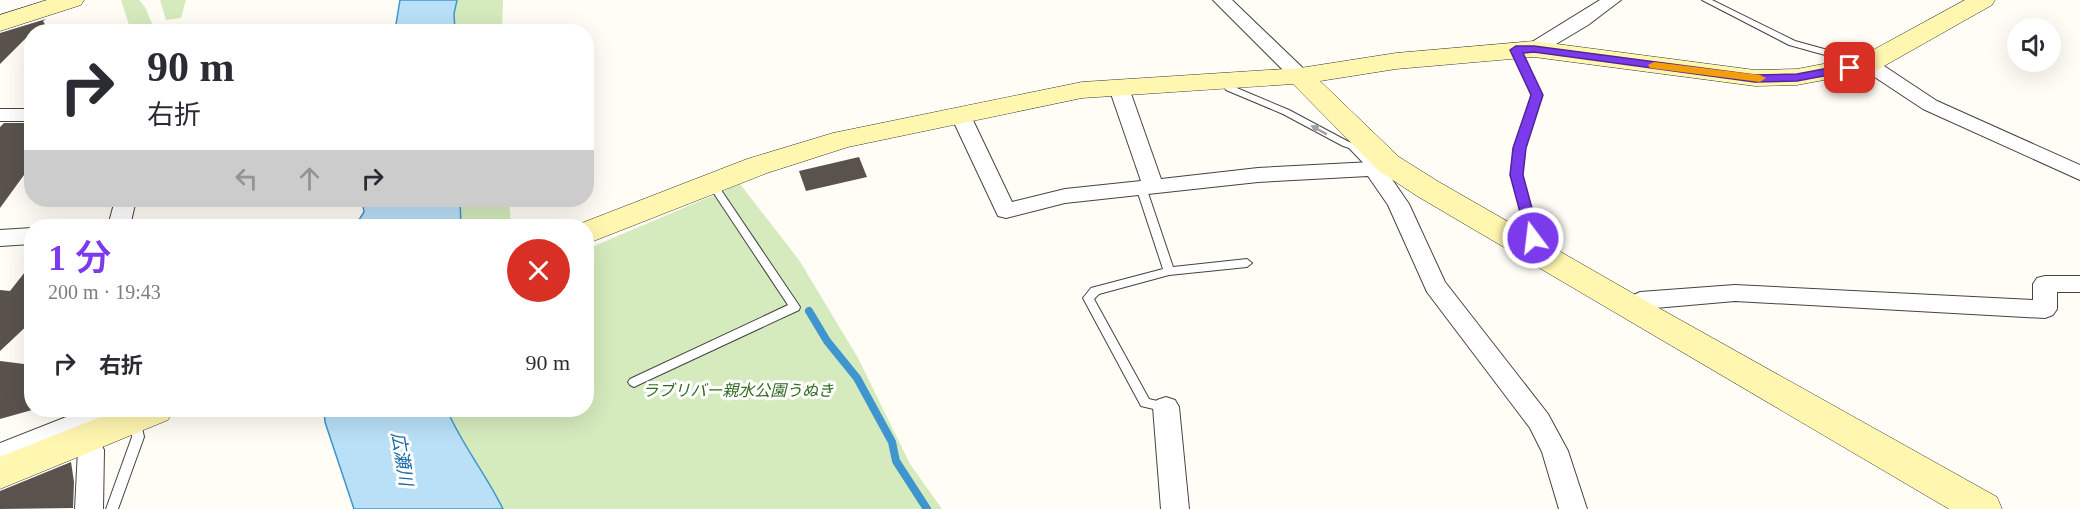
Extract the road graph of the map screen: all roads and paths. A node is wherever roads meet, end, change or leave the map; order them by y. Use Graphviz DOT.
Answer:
graph roads {
  1 [pos="72,0"];
  2 [pos="1222,0"];
  3 [pos="1612,0"];
  4 [pos="1706,0"];
  5 [pos="1983,0"];
  6 [pos="0,23"];
  7 [pos="1525,49"];
  8 [pos="1868,64"];
  9 [pos="1300,76"];
  10 [pos="1224,81"];
  11 [pos="1119,88"];
  12 [pos="960,114"];
  13 [pos="0,115"];
  14 [pos="24,115"];
  15 [pos="1372,157"];
  16 [pos="2080,173"];
  17 [pos="712,183"];
  18 [pos="1147,187"];
  19 [pos="594,230"];
  20 [pos="24,236"];
  21 [pos="0,238"];
  22 [pos="1525,244"];
  23 [pos="1247,263"];
  24 [pos="1169,271"];
  25 [pos="2080,284"];
  26 [pos="1629,307"];
  27 [pos="634,382"];
  28 [pos="1166,406"];
  29 [pos="95,417"];
  30 [pos="135,417"];
  31 [pos="144,417"];
  32 [pos="91,450"];
  33 [pos="0,454"];
  34 [pos="0,473"];
  35 [pos="89,509"];
  36 [pos="112,509"];
  37 [pos="1176,509"];
  38 [pos="1573,509"];
  39 [pos="1983,509"];
  1 -- 6 [label="street"];
  2 -- 9 [label="street"];
  3 -- 7 [label="street"];
  4 -- 8 [label="lane"];
  5 -- 8 [label="street"];
  7 -- 8 [label="street"];
  7 -- 9 [label="street"];
  7 -- 22 [label="lane"];
  8 -- 16 [label="street"];
  9 -- 10 [label="street"];
  9 -- 15 [label="street"];
  10 -- 11 [label="street"];
  15 -- 10 [label="lane, one-way"];
  11 -- 12 [label="street"];
  11 -- 18 [label="street"];
  12 -- 17 [label="street"];
  12 -- 18 [label="street"];
  13 -- 14 [label="street"];
  15 -- 18 [label="street"];
  15 -- 22 [label="street"];
  15 -- 38 [label="street"];
  17 -- 19 [label="street"];
  17 -- 27 [label="lane"];
  18 -- 24 [label="lane"];
  20 -- 21 [label="street"];
  22 -- 26 [label="street"];
  23 -- 24 [label="lane"];
  24 -- 28 [label="lane"];
  25 -- 26 [label="street"];
  26 -- 39 [label="street"];
  28 -- 37 [label="street"];
  29 -- 33 [label="street"];
  30 -- 34 [label="street"];
  31 -- 36 [label="lane"];
  32 -- 35 [label="street"];
}
